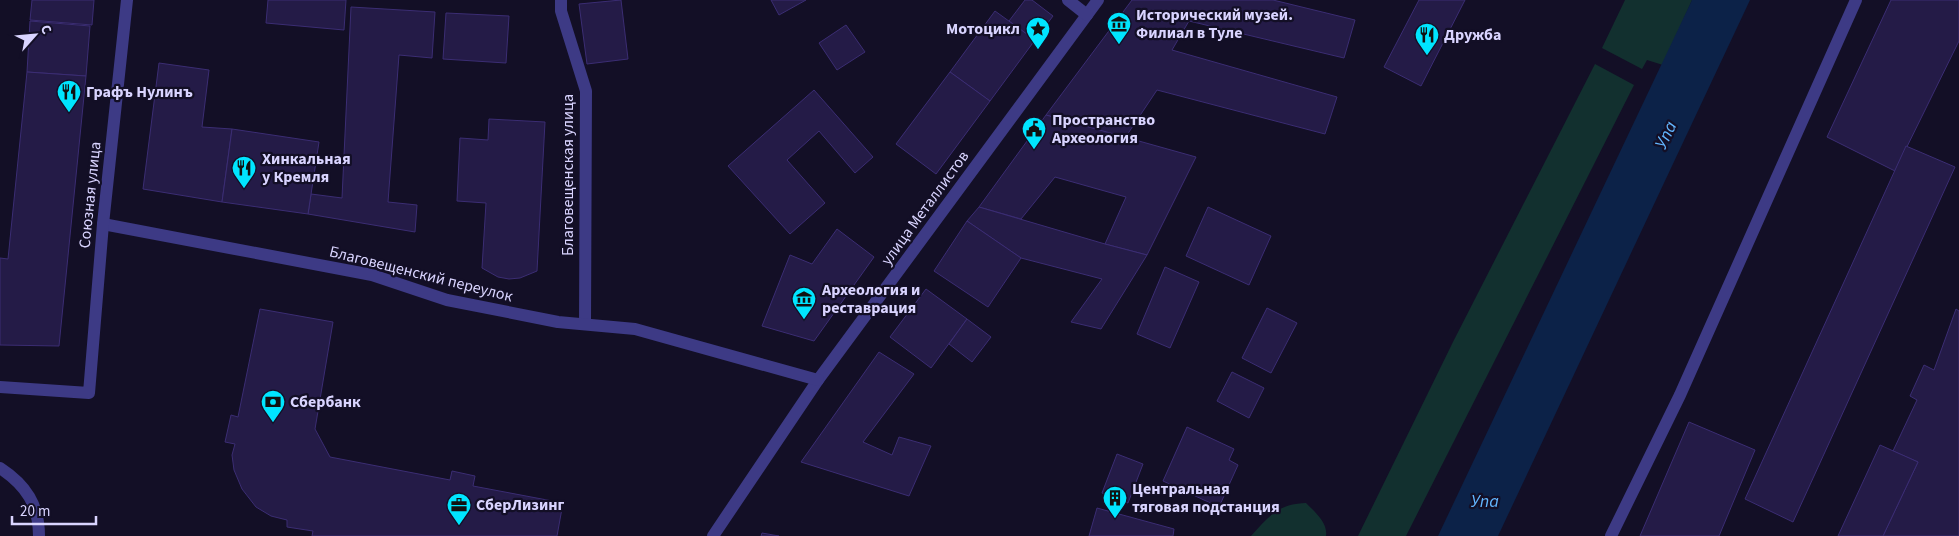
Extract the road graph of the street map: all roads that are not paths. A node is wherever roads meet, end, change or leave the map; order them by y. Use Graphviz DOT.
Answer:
graph roads {
  1 [pos="127,0"];
  2 [pos="561,0"];
  3 [pos="1068,0"];
  4 [pos="1098,0"];
  5 [pos="1856,0"];
  6 [pos="1087,15"];
  7 [pos="103,224"];
  8 [pos="585,324"];
  9 [pos="818,380"];
  10 [pos="0,387"];
  11 [pos="0,468"];
  12 [pos="39,536"];
  13 [pos="713,536"];
  14 [pos="1611,536"];
  1 -- 7 [label="street, Союзная улица"];
  2 -- 8 [label="street, Благовещенская улица"];
  3 -- 6 [label="street"];
  4 -- 6 [label="street, улица Металлистов"];
  5 -- 14 [label="street"];
  6 -- 9 [label="street, улица Металлистов"];
  7 -- 8 [label="street, Благовещенский переулок"];
  7 -- 10 [label="street, Союзная улица"];
  8 -- 9 [label="street, Благовещенский переулок"];
  9 -- 13 [label="street, улица Металлистов"];
  11 -- 12 [label="street"];
}
